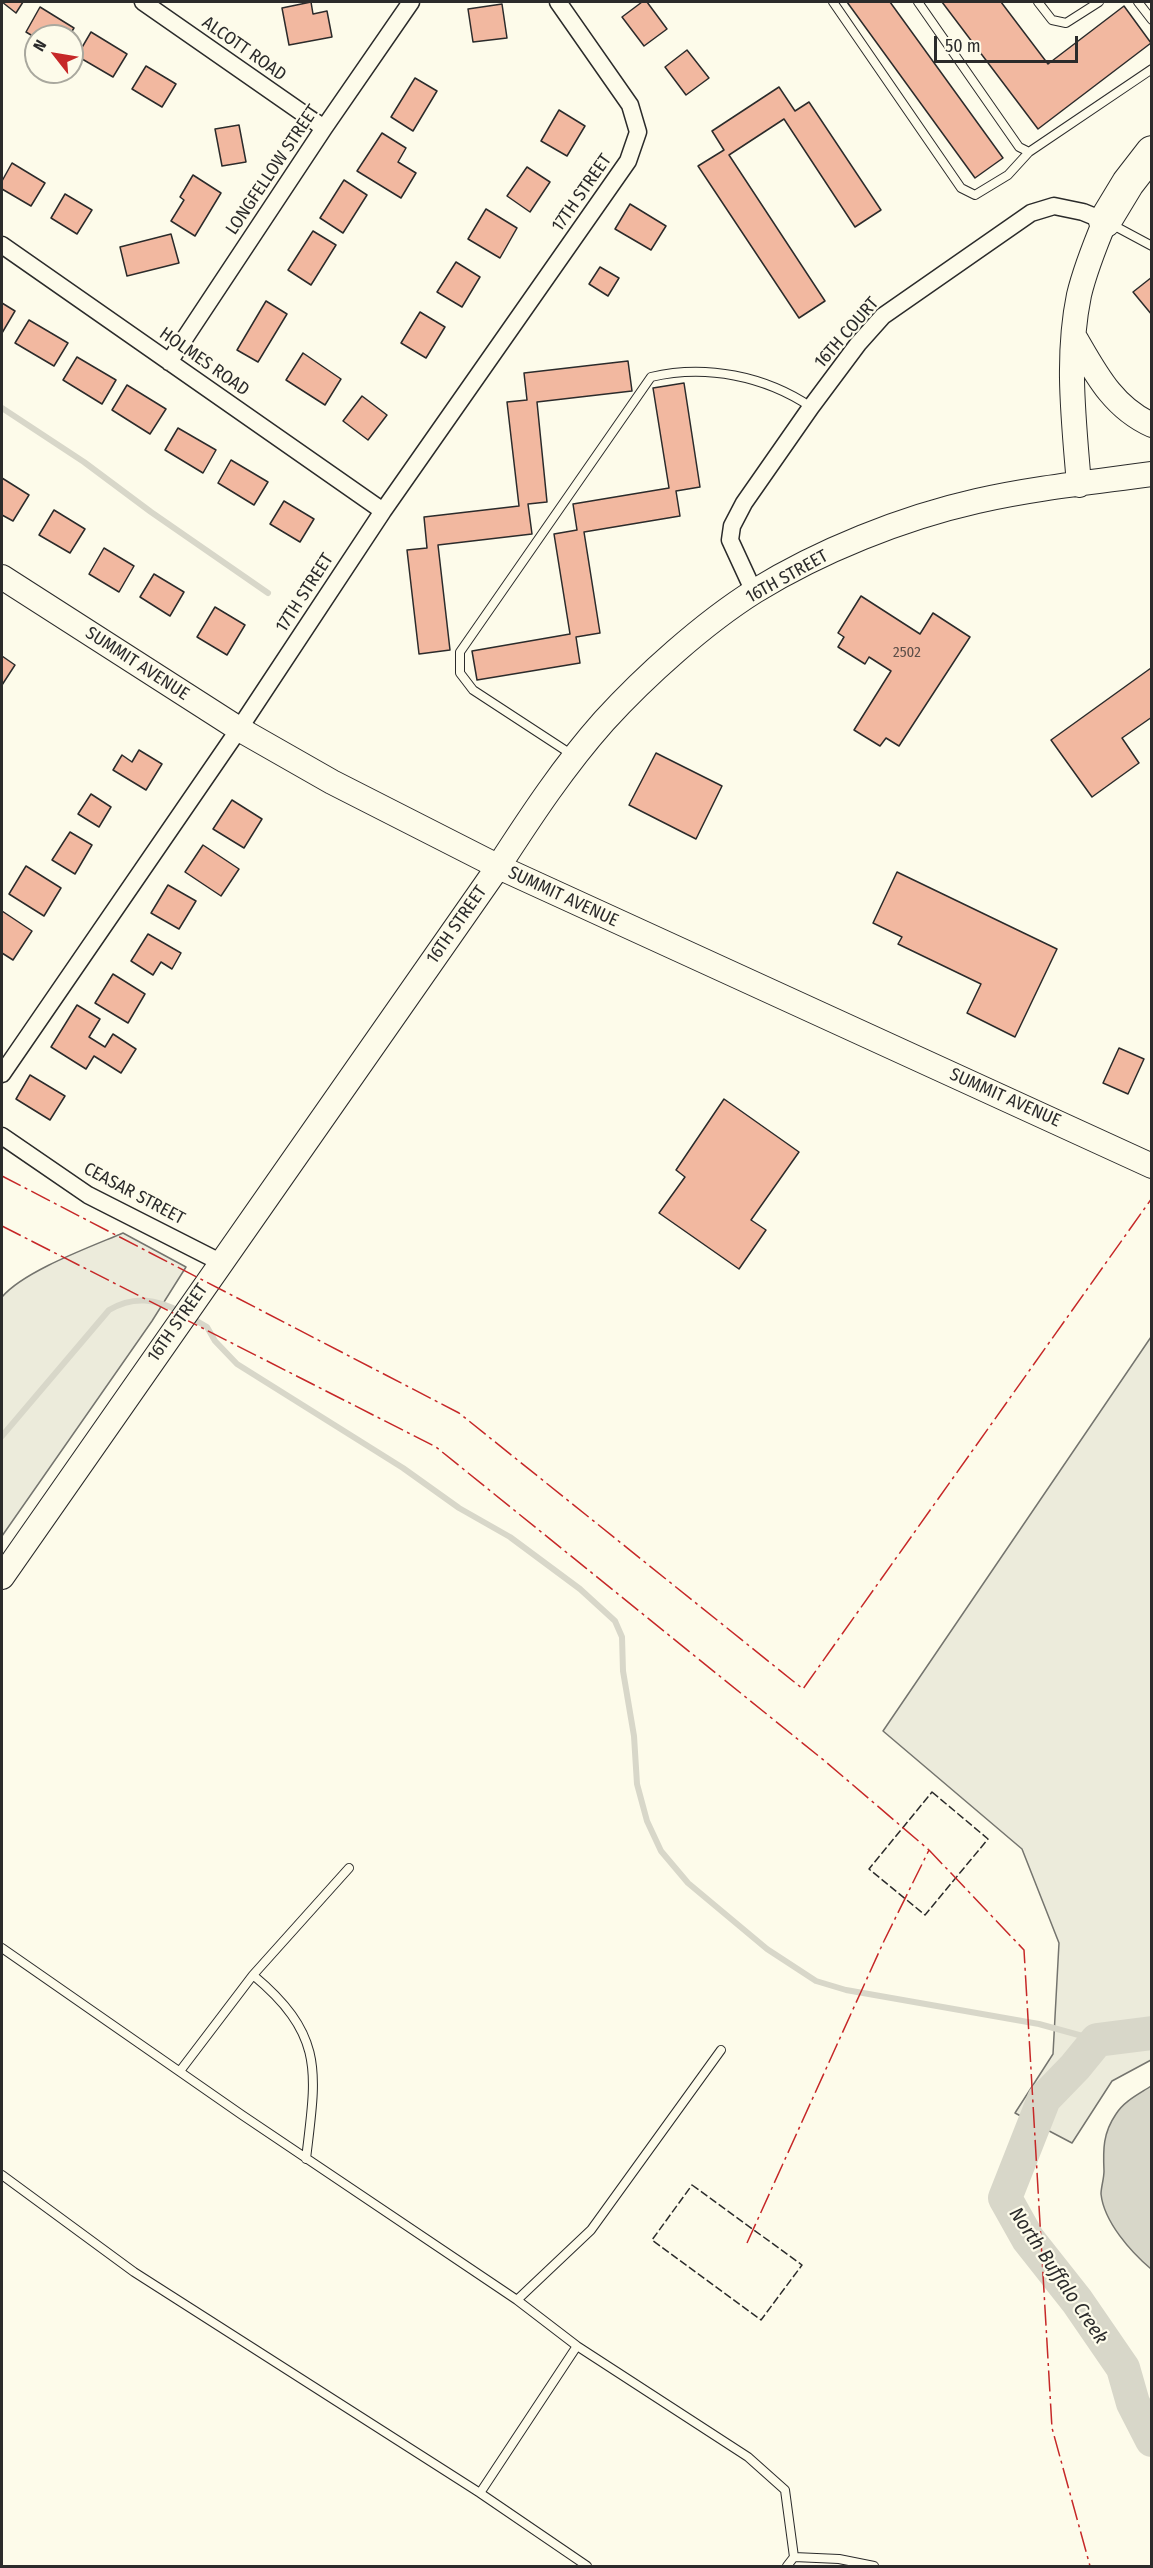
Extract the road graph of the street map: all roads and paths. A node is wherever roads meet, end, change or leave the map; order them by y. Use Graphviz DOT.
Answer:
graph roads {
  1 [pos="143,2"];
  2 [pos="411,2"];
  3 [pos="558,2"];
  4 [pos="833,2"];
  5 [pos="918,2"];
  6 [pos="1038,2"];
  7 [pos="1099,2"];
  8 [pos="1138,2"];
  9 [pos="1152,20"];
  10 [pos="1152,69"];
  11 [pos="324,128"];
  12 [pos="1029,152"];
  13 [pos="1152,152"];
  14 [pos="1105,221"];
  15 [pos="2,245"];
  16 [pos="1152,246"];
  17 [pos="1074,336"];
  18 [pos="170,362"];
  19 [pos="811,406"];
  20 [pos="1152,425"];
  21 [pos="1152,474"];
  22 [pos="1079,485"];
  23 [pos="383,511"];
  24 [pos="2,577"];
  25 [pos="754,592"];
  26 [pos="239,729"];
  27 [pos="574,757"];
  28 [pos="498,867"];
  29 [pos="2,1074"];
  30 [pos="2,1136"];
  31 [pos="1152,1166"];
  32 [pos="220,1262"];
  33 [pos="2,1577"];
  34 [pos="349,1868"];
  35 [pos="2,1948"];
  36 [pos="253,1975"];
  37 [pos="721,2050"];
  38 [pos="180,2071"];
  39 [pos="306,2159"];
  40 [pos="2,2175"];
  41 [pos="517,2300"];
  42 [pos="577,2346"];
  43 [pos="480,2493"];
  44 [pos="794,2557"];
  45 [pos="841,2563"];
  46 [pos="587,2566"];
  47 [pos="787,2566"];
  48 [pos="874,2566"];
  1 -- 11 [label="street, ALCOTT ROAD"];
  2 -- 11 [label="street, LONGFELLOW STREET"];
  3 -- 23 [label="street, 17TH STREET"];
  4 -- 12 [label="lane"];
  5 -- 12 [label="lane"];
  6 -- 7 [label="lane"];
  8 -- 9 [label="lane"];
  10 -- 12 [label="lane"];
  11 -- 18 [label="street, LONGFELLOW STREET"];
  13 -- 14 [label="highway"];
  14 -- 16 [label="lane"];
  14 -- 17 [label="main road"];
  14 -- 19 [label="street, 16TH COURT"];
  15 -- 18 [label="street, HOLMES ROAD"];
  17 -- 20 [label="main road"];
  17 -- 22 [label="main road"];
  18 -- 23 [label="street, HOLMES ROAD"];
  19 -- 25 [label="street, 16TH COURT"];
  19 -- 27 [label="lane"];
  21 -- 22 [label="main road, 16TH STREET"];
  22 -- 25 [label="main road, 16TH STREET"];
  23 -- 26 [label="street, 17TH STREET"];
  24 -- 26 [label="main road, SUMMIT AVENUE"];
  25 -- 27 [label="main road, 16TH STREET"];
  26 -- 28 [label="main road, SUMMIT AVENUE"];
  26 -- 29 [label="street, 17TH STREET"];
  27 -- 28 [label="main road, 16TH STREET"];
  28 -- 31 [label="main road, SUMMIT AVENUE"];
  28 -- 32 [label="main road, 16TH STREET"];
  30 -- 32 [label="street, CEASAR STREET"];
  32 -- 33 [label="main road, 16TH STREET"];
  34 -- 36 [label="lane"];
  35 -- 38 [label="lane"];
  36 -- 38 [label="lane"];
  36 -- 39 [label="lane"];
  37 -- 41 [label="lane"];
  38 -- 39 [label="lane"];
  39 -- 41 [label="lane"];
  40 -- 43 [label="lane"];
  41 -- 42 [label="lane"];
  42 -- 43 [label="lane"];
  42 -- 44 [label="lane"];
  43 -- 46 [label="lane"];
  44 -- 45 [label="lane"];
  44 -- 47 [label="lane"];
  45 -- 48 [label="lane"];
}
